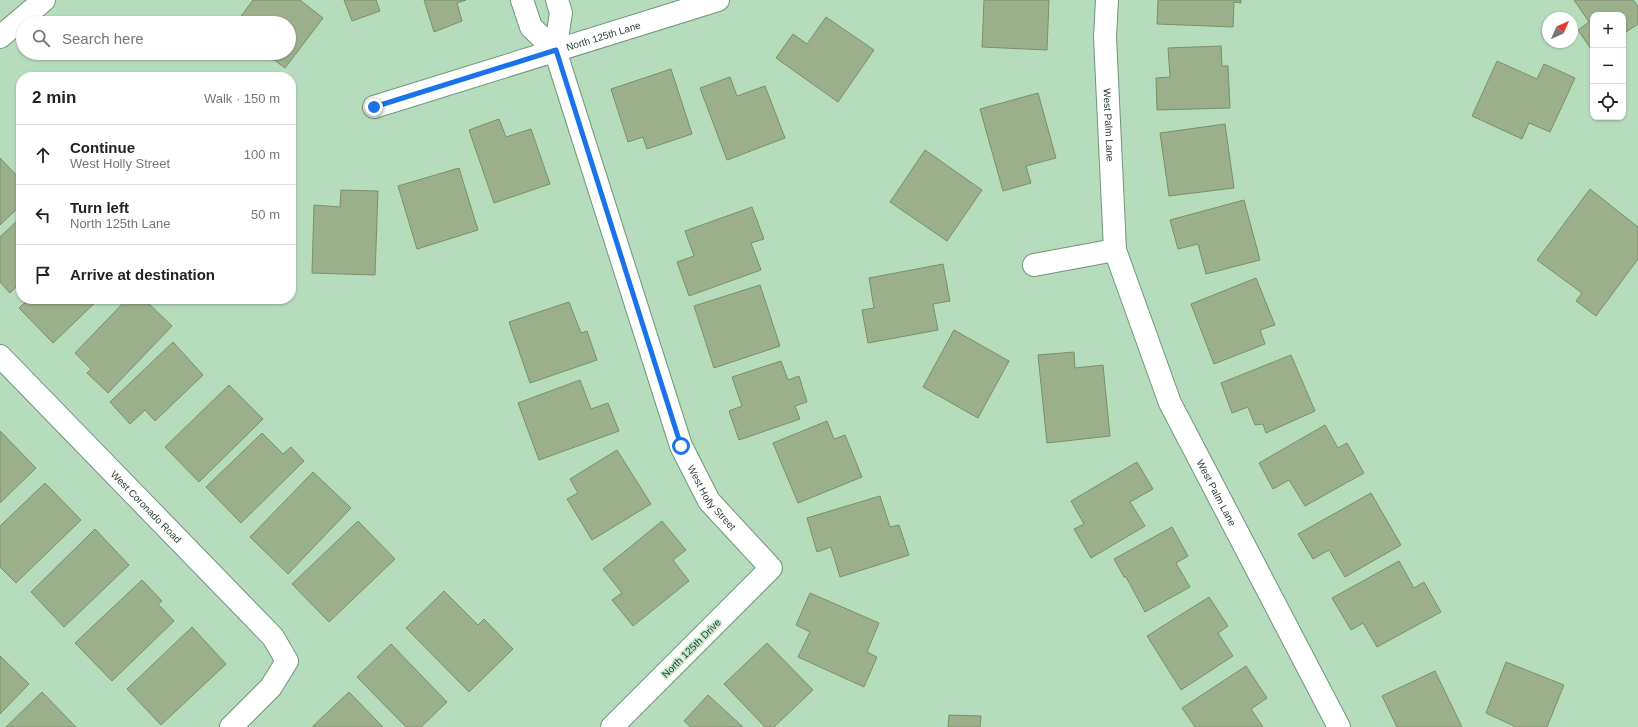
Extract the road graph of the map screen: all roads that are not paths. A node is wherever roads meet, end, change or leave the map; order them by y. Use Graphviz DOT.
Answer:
graph roads {
  1 [pos="44,0"];
  2 [pos="522,0"];
  3 [pos="557,0"];
  4 [pos="718,0"];
  5 [pos="1107,0"];
  6 [pos="25,16"];
  7 [pos="16,24"];
  8 [pos="0,37"];
  9 [pos="556,50"];
  10 [pos="374,107"];
  11 [pos="1115,250"];
  12 [pos="1034,265"];
  13 [pos="0,356"];
  14 [pos="771,568"];
  15 [pos="231,727"];
  16 [pos="612,727"];
  17 [pos="1339,727"];
  1 -- 6 [label="street"];
  2 -- 9 [label="street, West Holly Street"];
  3 -- 9 [label="street, West Holly Street"];
  4 -- 9 [label="street, North 125th Lane"];
  5 -- 11 [label="street, West Palm Lane"];
  7 -- 8 [label="street"];
  9 -- 10 [label="street, North 125th Lane"];
  9 -- 14 [label="street, West Holly Street"];
  11 -- 12 [label="street"];
  11 -- 17 [label="street, West Palm Lane"];
  13 -- 15 [label="street, West Coronado Road"];
  14 -- 16 [label="street, North 125th Drive"];
}
